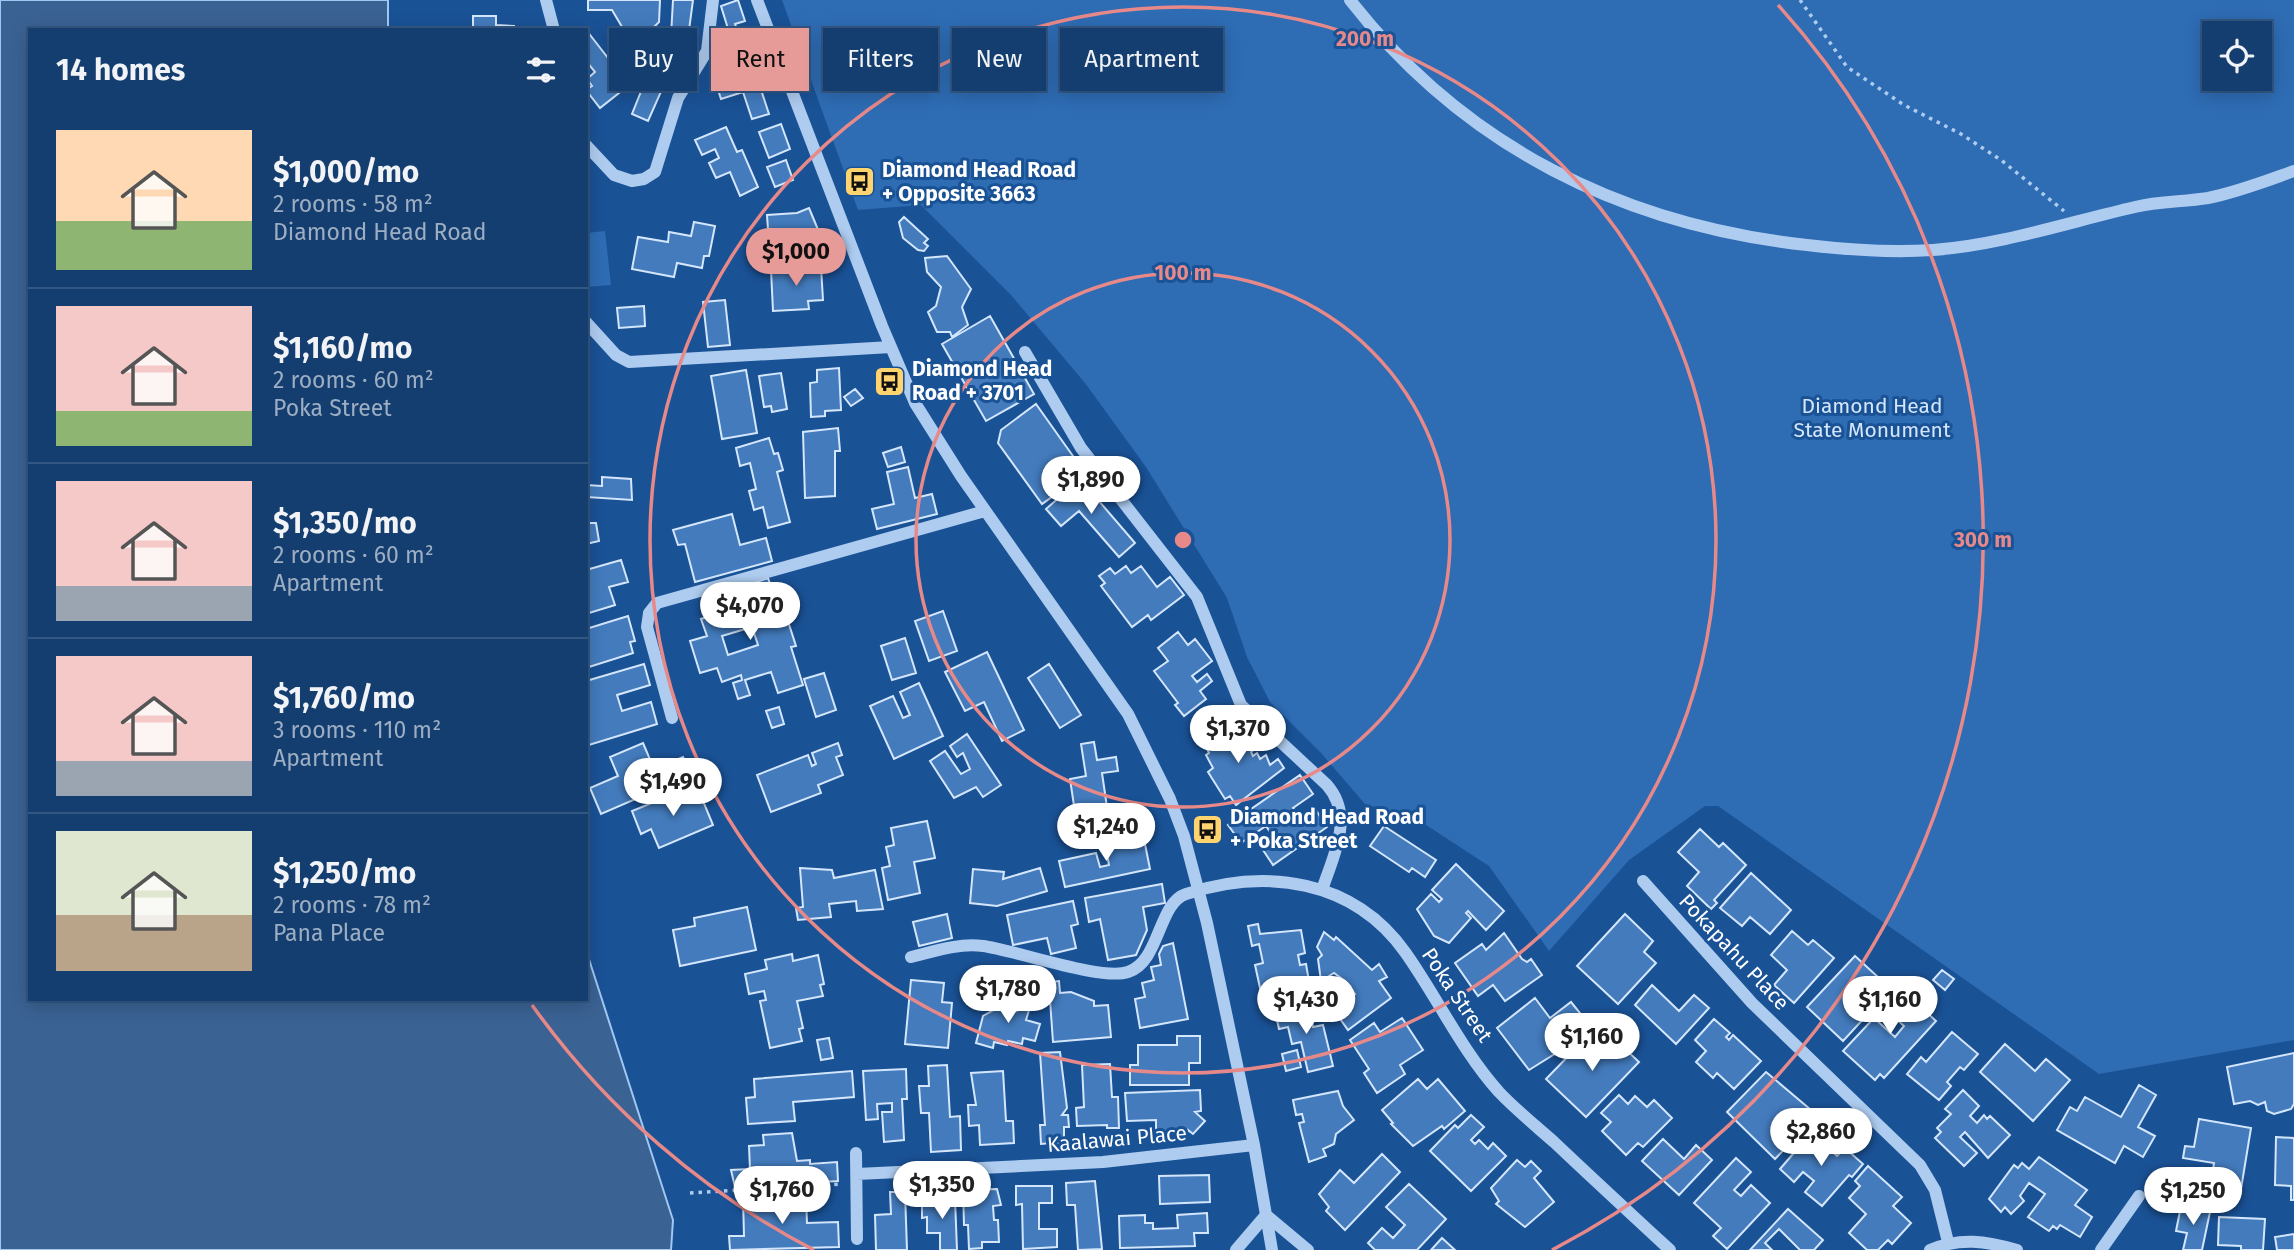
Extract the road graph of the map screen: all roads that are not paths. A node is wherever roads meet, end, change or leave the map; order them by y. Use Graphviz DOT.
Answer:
graph roads {
  1 [pos="546,0"];
  2 [pos="713,0"];
  3 [pos="757,0"];
  4 [pos="1350,0"];
  5 [pos="553,28"];
  6 [pos="588,147"];
  7 [pos="2294,171"];
  8 [pos="588,324"];
  9 [pos="891,347"];
  10 [pos="1025,352"];
  11 [pos="985,511"];
  12 [pos="673,718"];
  13 [pos="1643,881"];
  14 [pos="1322,890"];
  15 [pos="1199,891"];
  16 [pos="911,957"];
  17 [pos="1254,1144"];
  18 [pos="856,1153"];
  19 [pos="857,1179"];
  20 [pos="2139,1196"];
  21 [pos="1266,1214"];
  22 [pos="857,1239"];
  23 [pos="1948,1242"];
  24 [pos="1236,1250"];
  25 [pos="1272,1250"];
  26 [pos="1308,1250"];
  27 [pos="1670,1250"];
  28 [pos="1930,1250"];
  29 [pos="2017,1250"];
  30 [pos="2101,1250"];
  1 -- 5 [label="street"];
  2 -- 6 [label="street"];
  3 -- 9 [label="street"];
  4 -- 7 [label="street"];
  8 -- 9 [label="street"];
  9 -- 11 [label="street"];
  10 -- 14 [label="street"];
  11 -- 12 [label="street"];
  11 -- 15 [label="street"];
  13 -- 23 [label="street, Pokapahu Place"];
  14 -- 15 [label="street, Poka Street"];
  14 -- 27 [label="street, Poka Street"];
  15 -- 16 [label="street"];
  15 -- 17 [label="street"];
  17 -- 19 [label="street, Kaalawai Place"];
  17 -- 21 [label="street"];
  18 -- 19 [label="street"];
  19 -- 22 [label="street"];
  20 -- 30 [label="street"];
  21 -- 24 [label="street"];
  21 -- 25 [label="street"];
  21 -- 26 [label="street"];
  23 -- 28 [label="street"];
  23 -- 29 [label="street"];
}
